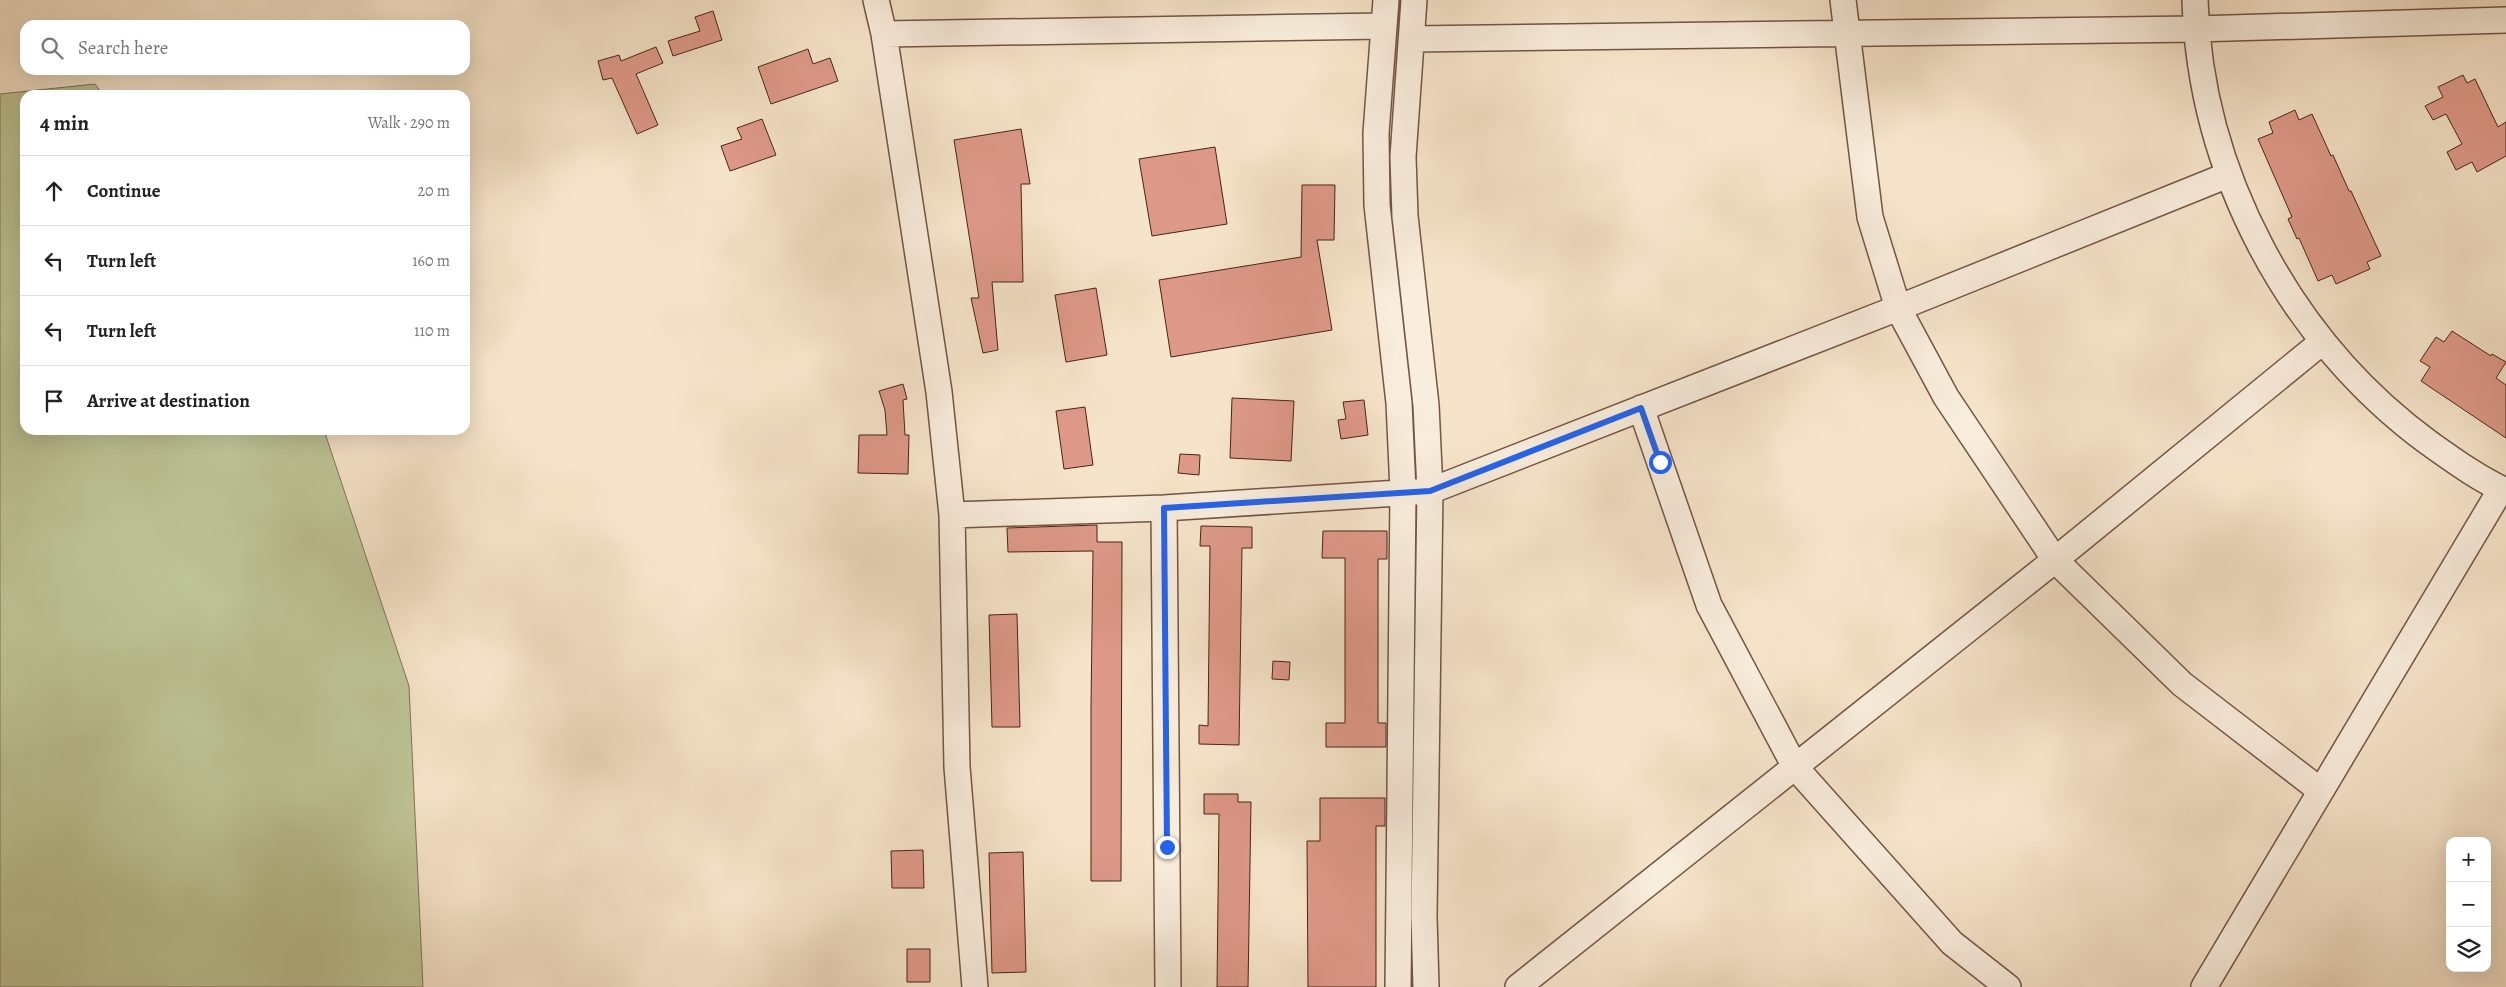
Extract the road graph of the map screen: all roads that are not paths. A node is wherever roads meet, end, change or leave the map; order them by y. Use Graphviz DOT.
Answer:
graph roads {
  1 [pos="876,0"];
  2 [pos="1386,0"];
  3 [pos="1414,0"];
  4 [pos="1843,0"];
  5 [pos="2195,0"];
  6 [pos="2506,20"];
  7 [pos="1384,26"];
  8 [pos="2196,29"];
  9 [pos="1848,32"];
  10 [pos="884,34"];
  11 [pos="1412,39"];
  12 [pos="2228,175"];
  13 [pos="1898,308"];
  14 [pos="2322,342"];
  15 [pos="1641,408"];
  16 [pos="2504,490"];
  17 [pos="1403,491"];
  18 [pos="1430,491"];
  19 [pos="1164,508"];
  20 [pos="952,515"];
  21 [pos="2055,560"];
  22 [pos="1795,767"];
  23 [pos="2321,790"];
  24 [pos="975,987"];
  25 [pos="1168,987"];
  26 [pos="1398,987"];
  27 [pos="1426,987"];
  28 [pos="1518,987"];
  29 [pos="2008,987"];
  30 [pos="2204,987"];
  1 -- 10 [label="street"];
  2 -- 7 [label="street"];
  3 -- 11 [label="street"];
  4 -- 9 [label="street"];
  5 -- 8 [label="street"];
  6 -- 8 [label="street"];
  7 -- 10 [label="street"];
  7 -- 17 [label="street"];
  8 -- 9 [label="street"];
  8 -- 12 [label="street"];
  9 -- 11 [label="street"];
  9 -- 13 [label="street"];
  10 -- 20 [label="street"];
  11 -- 18 [label="street"];
  12 -- 13 [label="street"];
  12 -- 14 [label="street"];
  13 -- 15 [label="street"];
  13 -- 21 [label="street"];
  14 -- 16 [label="street"];
  14 -- 21 [label="street"];
  15 -- 18 [label="street"];
  15 -- 22 [label="street"];
  16 -- 23 [label="street"];
  17 -- 18 [label="street"];
  17 -- 19 [label="street"];
  17 -- 26 [label="street"];
  18 -- 27 [label="street"];
  19 -- 20 [label="street"];
  19 -- 25 [label="street"];
  20 -- 24 [label="street"];
  21 -- 22 [label="street"];
  21 -- 23 [label="street"];
  22 -- 28 [label="street"];
  22 -- 29 [label="street"];
  23 -- 30 [label="street"];
}
